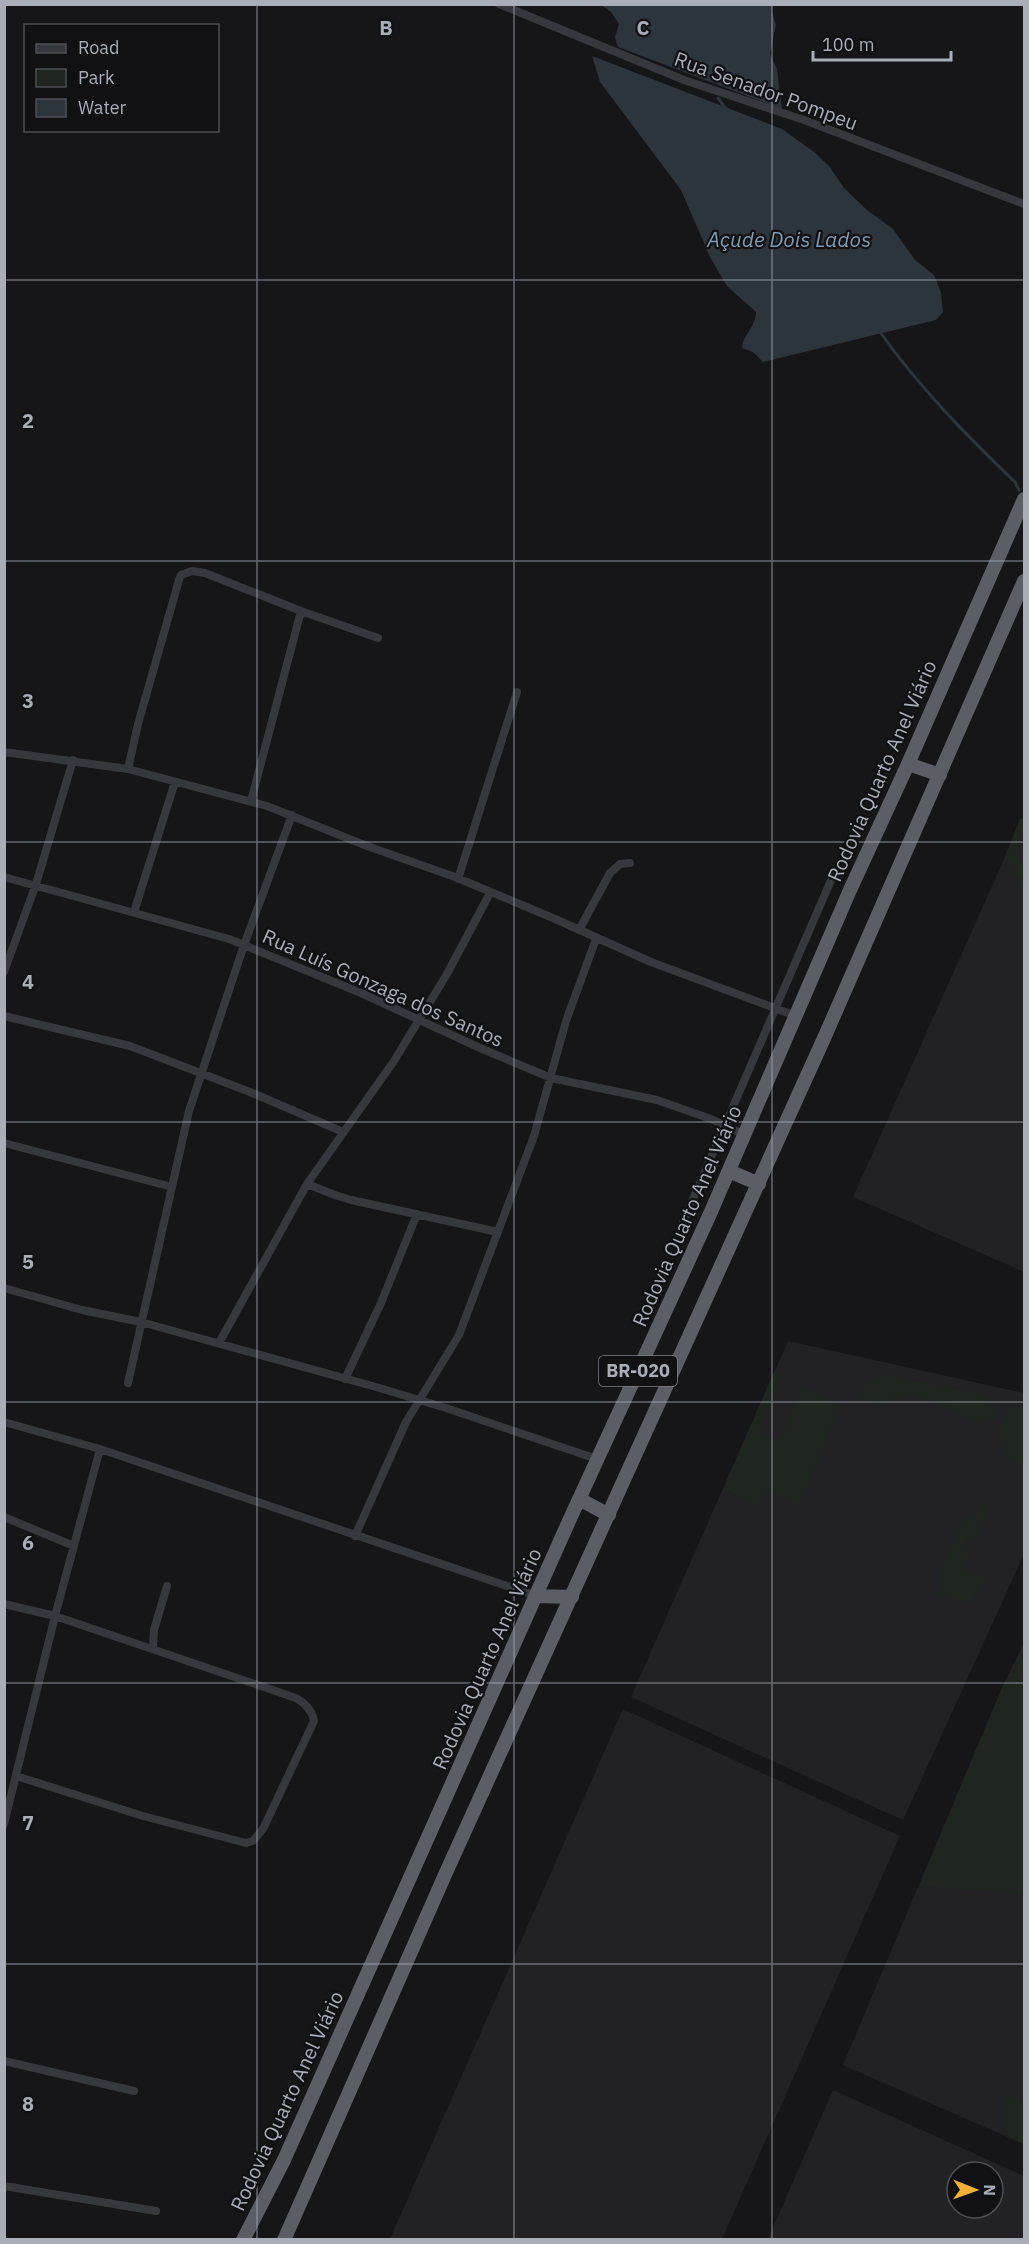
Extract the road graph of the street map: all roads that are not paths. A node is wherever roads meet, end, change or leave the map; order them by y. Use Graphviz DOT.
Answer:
graph roads {
  1 [pos="499,4"];
  2 [pos="1024,204"];
  3 [pos="1024,499"];
  4 [pos="1024,581"];
  5 [pos="301,611"];
  6 [pos="378,638"];
  7 [pos="517,692"];
  8 [pos="4,752"];
  9 [pos="72,760"];
  10 [pos="908,764"];
  11 [pos="128,769"];
  12 [pos="940,775"];
  13 [pos="175,782"];
  14 [pos="251,801"];
  15 [pos="292,815"];
  16 [pos="630,863"];
  17 [pos="835,871"];
  18 [pos="4,877"];
  19 [pos="458,879"];
  20 [pos="36,885"];
  21 [pos="490,894"];
  22 [pos="134,912"];
  23 [pos="579,930"];
  24 [pos="596,939"];
  25 [pos="244,945"];
  26 [pos="4,972"];
  27 [pos="776,1008"];
  28 [pos="4,1016"];
  29 [pos="796,1016"];
  30 [pos="419,1020"];
  31 [pos="201,1073"];
  32 [pos="551,1078"];
  33 [pos="725,1125"];
  34 [pos="343,1132"];
  35 [pos="745,1135"];
  36 [pos="4,1143"];
  37 [pos="729,1171"];
  38 [pos="307,1184"];
  39 [pos="759,1184"];
  40 [pos="172,1187"];
  41 [pos="417,1214"];
  42 [pos="682,1222"];
  43 [pos="498,1232"];
  44 [pos="4,1288"];
  45 [pos="141,1322"];
  46 [pos="219,1343"];
  47 [pos="345,1379"];
  48 [pos="128,1383"];
  49 [pos="419,1400"];
  50 [pos="4,1422"];
  51 [pos="100,1449"];
  52 [pos="597,1459"];
  53 [pos="579,1499"];
  54 [pos="609,1515"];
  55 [pos="4,1517"];
  56 [pos="355,1536"];
  57 [pos="74,1546"];
  58 [pos="167,1586"];
  59 [pos="537,1596"];
  60 [pos="572,1597"];
  61 [pos="4,1604"];
  62 [pos="55,1616"];
  63 [pos="153,1648"];
  64 [pos="16,1776"];
  65 [pos="4,1824"];
  66 [pos="4,2061"];
  67 [pos="134,2091"];
  68 [pos="4,2186"];
  69 [pos="156,2211"];
  70 [pos="243,2240"];
  71 [pos="284,2240"];
  1 -- 2 [label="street, Rua Senador Pompeu"];
  3 -- 10 [label="highway, Rodovia Quarto Anel Viário / BR-020"];
  4 -- 12 [label="highway, BR-020"];
  5 -- 6 [label="street"];
  5 -- 11 [label="street"];
  5 -- 14 [label="street"];
  7 -- 19 [label="street"];
  8 -- 9 [label="street"];
  9 -- 11 [label="street"];
  9 -- 20 [label="street"];
  10 -- 12 [label="highway"];
  10 -- 29 [label="highway, Rodovia Quarto Anel Viário / BR-020"];
  11 -- 13 [label="street"];
  12 -- 39 [label="highway, BR-020"];
  13 -- 14 [label="street"];
  13 -- 22 [label="street"];
  14 -- 15 [label="street"];
  15 -- 19 [label="street"];
  15 -- 25 [label="street"];
  16 -- 23 [label="street"];
  17 -- 27 [label="street"];
  18 -- 20 [label="street, Rua Luís Gonzaga dos Santos"];
  19 -- 21 [label="street"];
  20 -- 22 [label="street, Rua Luís Gonzaga dos Santos"];
  20 -- 26 [label="street"];
  21 -- 23 [label="street"];
  21 -- 30 [label="street"];
  22 -- 25 [label="street, Rua Luís Gonzaga dos Santos"];
  23 -- 24 [label="street"];
  24 -- 27 [label="street"];
  24 -- 32 [label="street"];
  25 -- 30 [label="street, Rua Luís Gonzaga dos Santos"];
  25 -- 31 [label="street"];
  27 -- 29 [label="street"];
  27 -- 33 [label="street"];
  28 -- 31 [label="street"];
  29 -- 35 [label="highway, Rodovia Quarto Anel Viário / BR-020"];
  30 -- 32 [label="street, Rua Luís Gonzaga dos Santos"];
  30 -- 34 [label="street"];
  31 -- 34 [label="street"];
  31 -- 40 [label="street"];
  32 -- 33 [label="street, Rua Luís Gonzaga dos Santos"];
  32 -- 43 [label="street"];
  33 -- 35 [label="street, Rua Luís Gonzaga dos Santos"];
  33 -- 42 [label="street"];
  34 -- 38 [label="street"];
  35 -- 37 [label="highway, Rodovia Quarto Anel Viário / BR-020"];
  36 -- 40 [label="street"];
  37 -- 39 [label="highway"];
  37 -- 52 [label="highway, Rodovia Quarto Anel Viário / BR-020"];
  38 -- 41 [label="street"];
  38 -- 46 [label="street"];
  39 -- 54 [label="highway, BR-020"];
  40 -- 45 [label="street"];
  41 -- 43 [label="street"];
  41 -- 47 [label="street"];
  43 -- 49 [label="street"];
  44 -- 45 [label="street"];
  45 -- 46 [label="street"];
  45 -- 48 [label="street"];
  46 -- 47 [label="street"];
  47 -- 49 [label="street"];
  49 -- 52 [label="street"];
  49 -- 56 [label="street"];
  50 -- 51 [label="street"];
  51 -- 56 [label="street"];
  51 -- 57 [label="street"];
  52 -- 53 [label="highway, Rodovia Quarto Anel Viário / BR-020"];
  53 -- 54 [label="highway"];
  53 -- 59 [label="highway, Rodovia Quarto Anel Viário / BR-020"];
  54 -- 60 [label="highway, BR-020"];
  55 -- 57 [label="street"];
  56 -- 59 [label="street"];
  57 -- 62 [label="street"];
  58 -- 63 [label="street"];
  59 -- 60 [label="highway"];
  59 -- 70 [label="highway, Rodovia Quarto Anel Viário / BR-020"];
  60 -- 71 [label="highway, BR-020"];
  61 -- 62 [label="street"];
  62 -- 63 [label="street"];
  62 -- 64 [label="street"];
  63 -- 64 [label="street"];
  64 -- 65 [label="street"];
  66 -- 67 [label="street"];
  68 -- 69 [label="street"];
}
